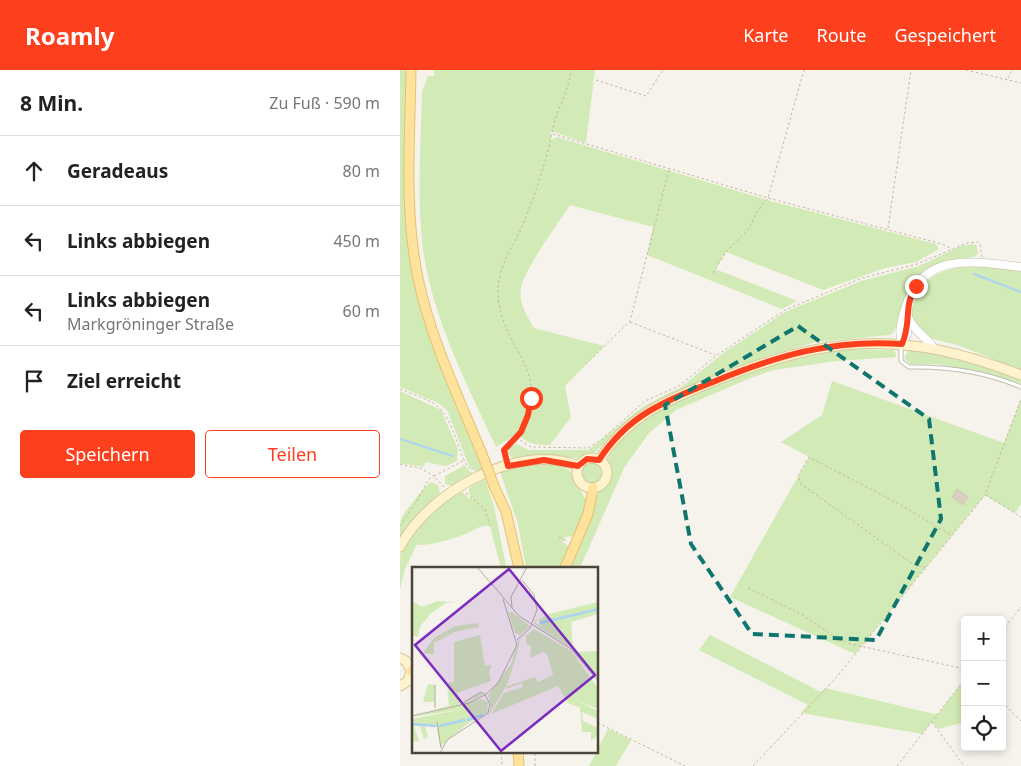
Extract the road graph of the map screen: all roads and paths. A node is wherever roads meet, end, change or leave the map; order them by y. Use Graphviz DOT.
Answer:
graph roads {
  1 [pos="410,70"];
  2 [pos="572,70"];
  3 [pos="663,70"];
  4 [pos="804,70"];
  5 [pos="911,70"];
  6 [pos="966,70"];
  7 [pos="1012,70"];
  8 [pos="596,80"];
  9 [pos="1007,80"];
  10 [pos="1021,83"];
  11 [pos="553,134"];
  12 [pos="669,169"];
  13 [pos="768,198"];
  14 [pos="888,229"];
  15 [pos="950,248"];
  16 [pos="980,262"];
  17 [pos="1021,267"];
  18 [pos="713,273"];
  19 [pos="908,301"];
  20 [pos="908,317"];
  21 [pos="630,321"];
  22 [pos="902,344"];
  23 [pos="934,348"];
  24 [pos="716,355"];
  25 [pos="586,364"];
  26 [pos="1021,375"];
  27 [pos="1021,387"];
  28 [pos="400,389"];
  29 [pos="1021,399"];
  30 [pos="517,438"];
  31 [pos="599,460"];
  32 [pos="400,464"];
  33 [pos="508,466"];
  34 [pos="578,466"];
  35 [pos="434,476"];
  36 [pos="592,488"];
  37 [pos="448,493"];
  38 [pos="985,495"];
  39 [pos="472,497"];
  40 [pos="501,504"];
  41 [pos="1021,517"];
  42 [pos="400,526"];
  43 [pos="490,526"];
  44 [pos="953,536"];
  45 [pos="559,537"];
  46 [pos="576,545"];
  47 [pos="400,547"];
  48 [pos="514,567"];
  49 [pos="519,567"];
  50 [pos="565,567"];
  51 [pos="928,567"];
  52 [pos="748,588"];
  53 [pos="1021,608"];
  54 [pos="1006,626"];
  55 [pos="861,647"];
  56 [pos="400,658"];
  57 [pos="961,668"];
  58 [pos="412,671"];
  59 [pos="961,684"];
  60 [pos="400,686"];
  61 [pos="1006,706"];
  62 [pos="932,721"];
  63 [pos="1021,721"];
  64 [pos="599,723"];
  65 [pos="685,766"];
  66 [pos="753,766"];
  67 [pos="897,766"];
  68 [pos="964,766"];
  1 -- 40 [label="main road, bridge"];
  2 -- 11 [label="path"];
  3 -- 8 [label="path"];
  4 -- 13 [label="path"];
  5 -- 14 [label="path"];
  6 -- 9 [label="path"];
  7 -- 9 [label="path"];
  9 -- 10 [label="path"];
  11 -- 12 [label="path"];
  11 -- 30 [label="path"];
  12 -- 13 [label="path"];
  12 -- 21 [label="path"];
  13 -- 14 [label="path"];
  13 -- 18 [label="path"];
  14 -- 15 [label="path"];
  15 -- 16 [label="path"];
  15 -- 24 [label="path"];
  16 -- 17 [label="street"];
  16 -- 19 [label="street"];
  19 -- 20 [label="street"];
  19 -- 22 [label="street"];
  20 -- 22 [label="street"];
  20 -- 23 [label="street"];
  21 -- 24 [label="path"];
  21 -- 25 [label="path"];
  22 -- 23 [label="main road"];
  22 -- 27 [label="lane"];
  22 -- 31 [label="main road"];
  23 -- 26 [label="main road"];
  24 -- 30 [label="path"];
  28 -- 35 [label="path"];
  29 -- 38 [label="path"];
  30 -- 33 [label="path"];
  31 -- 34 [label="main road"];
  31 -- 36 [label="main road"];
  32 -- 35 [label="path"];
  33 -- 34 [label="main road"];
  33 -- 37 [label="main road"];
  34 -- 36 [label="main road"];
  35 -- 37 [label="path"];
  35 -- 42 [label="path"];
  36 -- 46 [label="main road"];
  37 -- 47 [label="main road"];
  38 -- 41 [label="path"];
  38 -- 44 [label="path"];
  39 -- 43 [label="path"];
  40 -- 48 [label="main road"];
  40 -- 49 [label="main road"];
  44 -- 51 [label="path"];
  44 -- 51 [label="path"];
  45 -- 46 [label="path"];
  46 -- 50 [label="main road"];
  51 -- 55 [label="path"];
  52 -- 55 [label="path"];
  53 -- 54 [label="path"];
  55 -- 57 [label="path"];
  55 -- 66 [label="path"];
  56 -- 58 [label="main road"];
  58 -- 60 [label="main road"];
  59 -- 62 [label="path"];
  61 -- 63 [label="path"];
  62 -- 67 [label="path"];
  62 -- 68 [label="path"];
  64 -- 65 [label="path"];
}
